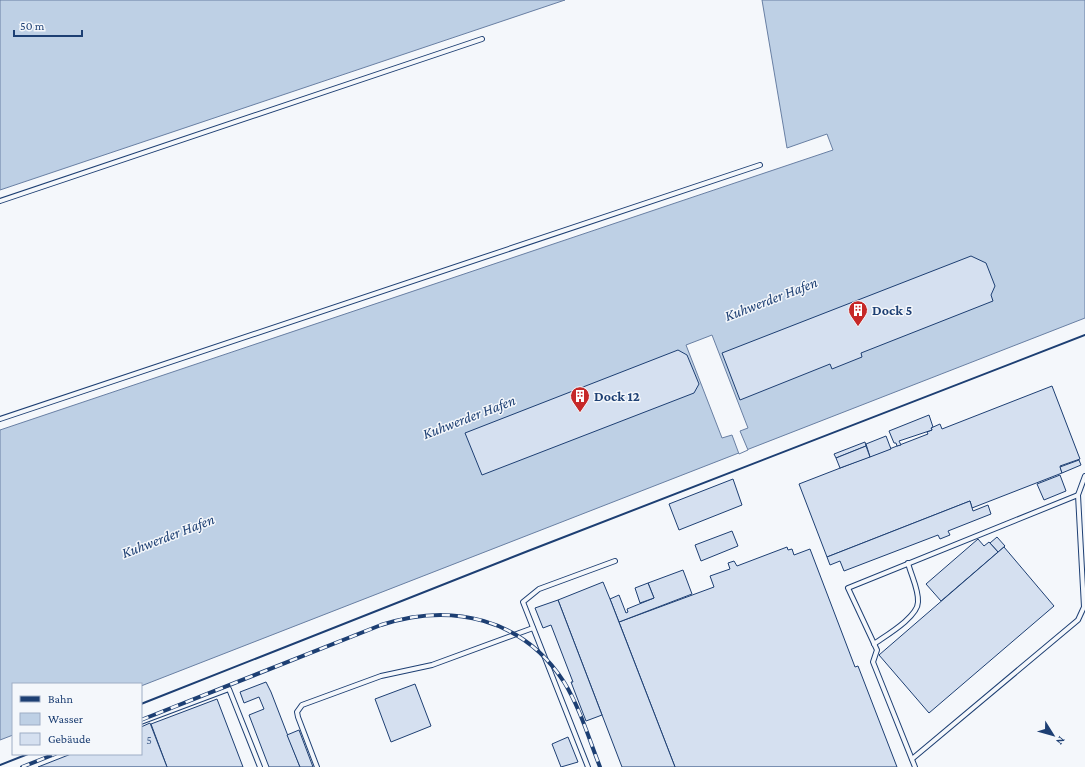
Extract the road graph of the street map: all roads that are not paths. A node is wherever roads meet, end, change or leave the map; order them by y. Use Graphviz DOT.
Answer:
graph roads {
  1 [pos="482,39"];
  2 [pos="760,165"];
  3 [pos="0,201"];
  4 [pos="0,419"];
  5 [pos="1085,476"];
  6 [pos="1078,495"];
  7 [pos="615,561"];
  8 [pos="908,563"];
  9 [pos="533,628"];
  10 [pos="874,644"];
  11 [pos="142,722"];
  12 [pos="912,759"];
  13 [pos="260,767"];
  14 [pos="317,767"];
  15 [pos="588,767"];
  16 [pos="915,767"];
  1 -- 3 [label="lane"];
  2 -- 4 [label="lane"];
  5 -- 6 [label="lane"];
  6 -- 8 [label="lane"];
  6 -- 12 [label="lane"];
  7 -- 9 [label="lane"];
  8 -- 10 [label="lane"];
  8 -- 10 [label="lane"];
  9 -- 14 [label="lane"];
  9 -- 15 [label="lane"];
  10 -- 12 [label="lane"];
  11 -- 13 [label="lane"];
  12 -- 16 [label="lane"];
}
